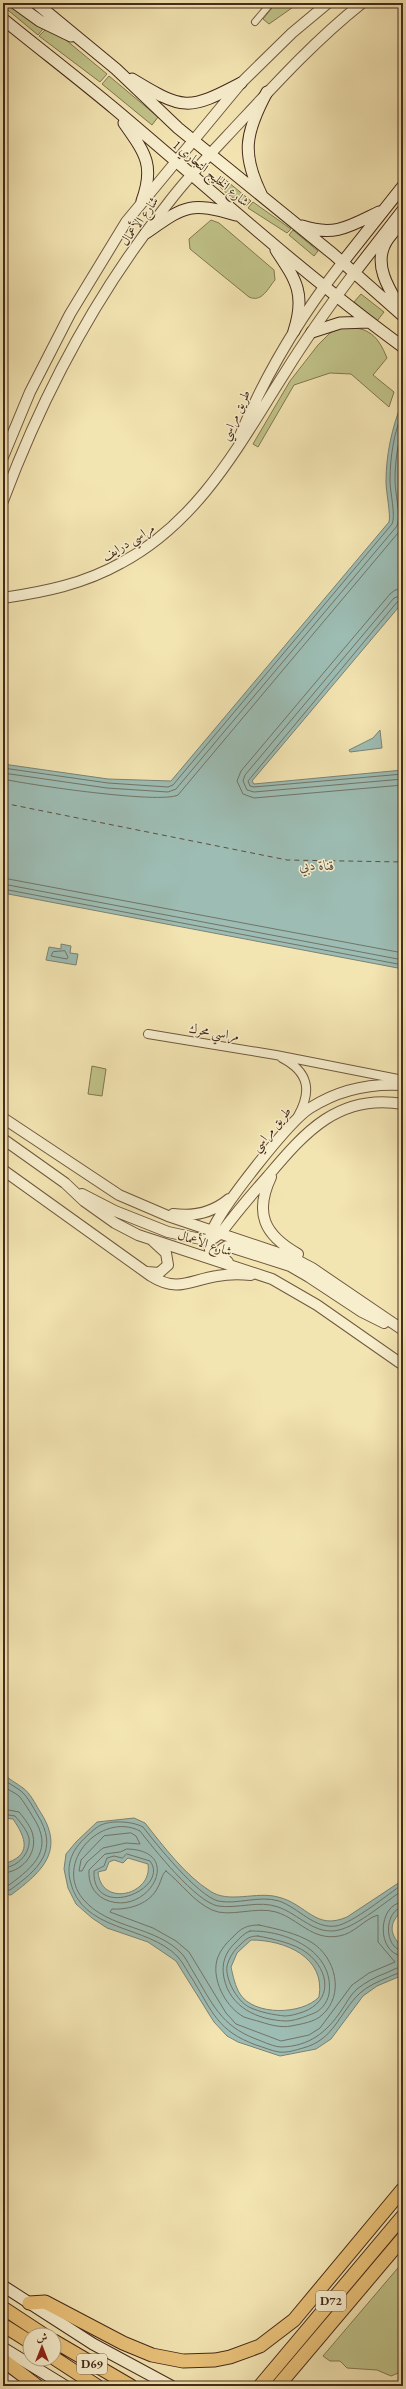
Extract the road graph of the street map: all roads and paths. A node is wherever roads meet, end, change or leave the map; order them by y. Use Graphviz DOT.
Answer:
graph roads {
  1 [pos="15,3"];
  2 [pos="36,3"];
  3 [pos="271,3"];
  4 [pos="328,3"];
  5 [pos="362,3"];
  6 [pos="3,19"];
  7 [pos="255,22"];
  8 [pos="81,39"];
  9 [pos="116,69"];
  10 [pos="241,83"];
  11 [pos="267,92"];
  12 [pos="115,109"];
  13 [pos="192,140"];
  14 [pos="210,155"];
  15 [pos="175,161"];
  16 [pos="192,175"];
  17 [pos="403,186"];
  18 [pos="264,200"];
  19 [pos="142,202"];
  20 [pos="403,210"];
  21 [pos="382,211"];
  22 [pos="240,216"];
  23 [pos="403,221"];
  24 [pos="293,223"];
  25 [pos="146,234"];
  26 [pos="270,241"];
  27 [pos="342,262"];
  28 [pos="354,274"];
  29 [pos="325,285"];
  30 [pos="338,295"];
  31 [pos="403,315"];
  32 [pos="369,322"];
  33 [pos="294,331"];
  34 [pos="312,332"];
  35 [pos="403,347"];
  36 [pos="233,453"];
  37 [pos="3,457"];
  38 [pos="3,501"];
  39 [pos="3,598"];
  40 [pos="148,1034"];
  41 [pos="276,1055"];
  42 [pos="403,1080"];
  43 [pos="403,1085"];
  44 [pos="403,1104"];
  45 [pos="298,1116"];
  46 [pos="3,1118"];
  47 [pos="3,1139"];
  48 [pos="276,1166"];
  49 [pos="3,1170"];
  50 [pos="65,1183"];
  51 [pos="236,1193"];
  52 [pos="148,1209"];
  53 [pos="214,1234"];
  54 [pos="150,1239"];
  55 [pos="212,1258"];
  56 [pos="233,1265"];
  57 [pos="146,1271"];
  58 [pos="272,1279"];
  59 [pos="364,1303"];
  60 [pos="403,1330"];
  61 [pos="403,1365"];
  62 [pos="403,2189"];
  63 [pos="403,2216"];
  64 [pos="403,2238"];
  65 [pos="3,2286"];
  66 [pos="29,2303"];
  67 [pos="3,2308"];
  68 [pos="3,2324"];
  69 [pos="32,2327"];
  70 [pos="22,2337"];
  71 [pos="62,2346"];
  72 [pos="3,2348"];
  73 [pos="3,2360"];
  74 [pos="62,2363"];
  75 [pos="3,2375"];
  76 [pos="18,2386"];
  77 [pos="37,2386"];
  78 [pos="65,2386"];
  79 [pos="97,2386"];
  80 [pos="131,2386"];
  81 [pos="171,2386"];
  82 [pos="260,2386"];
  83 [pos="278,2386"];
  1 -- 8 [label="main road"];
  2 -- 8 [label="main road, شارع الخليج التجاري 1"];
  3 -- 7 [label="street"];
  4 -- 10 [label="street, شارع الأعمال"];
  5 -- 11 [label="street, شارع الأعمال"];
  6 -- 12 [label="main road, شارع الخليج التجاري 1"];
  8 -- 9 [label="main road, شارع الخليج التجاري 1"];
  9 -- 10 [label="main road"];
  9 -- 13 [label="main road, شارع الخليج التجاري 1"];
  10 -- 13 [label="street, شارع الأعمال"];
  11 -- 14 [label="street, شارع الأعمال"];
  11 -- 18 [label="main road"];
  12 -- 15 [label="main road, شارع الخليج التجاري 1"];
  12 -- 19 [label="main road"];
  13 -- 14 [label="main road, شارع الخليج التجاري 1"];
  13 -- 15 [label="street, شارع الأعمال"];
  14 -- 16 [label="street, شارع الأعمال"];
  14 -- 18 [label="main road, شارع الخليج التجاري 1"];
  15 -- 16 [label="main road, شارع الخليج التجاري 1"];
  15 -- 19 [label="street, شارع الأعمال"];
  16 -- 22 [label="main road, شارع الخليج التجاري 1"];
  16 -- 25 [label="street, شارع الأعمال"];
  17 -- 21 [label="main road, طريق مراسي"];
  18 -- 24 [label="main road, شارع الخليج التجاري 1"];
  19 -- 37 [label="street, شارع الأعمال"];
  20 -- 28 [label="main road, طريق مراسي"];
  21 -- 24 [label="main road"];
  21 -- 27 [label="main road, طريق مراسي"];
  22 -- 25 [label="main road"];
  22 -- 26 [label="main road, شارع الخليج التجاري 1"];
  23 -- 31 [label="main road"];
  24 -- 27 [label="main road, شارع الخليج التجاري 1"];
  25 -- 38 [label="street, شارع الأعمال"];
  26 -- 29 [label="main road, شارع الخليج التجاري 1"];
  26 -- 33 [label="main road"];
  27 -- 28 [label="main road, شارع الخليج التجاري 1"];
  27 -- 29 [label="street, طريق مراسي"];
  28 -- 30 [label="street, طريق مراسي"];
  28 -- 31 [label="main road, شارع الخليج التجاري 1"];
  29 -- 30 [label="main road, شارع الخليج التجاري 1"];
  29 -- 33 [label="street, طريق مراسي"];
  30 -- 32 [label="main road, شارع الخليج التجاري 1"];
  30 -- 34 [label="street, طريق مراسي"];
  32 -- 34 [label="main road"];
  32 -- 35 [label="main road, شارع الخليج التجاري 1"];
  33 -- 36 [label="street, طريق مراسي"];
  34 -- 36 [label="street, طريق مراسي"];
  36 -- 39 [label="street, مراسي درايف"];
  40 -- 41 [label="street, مراسي محرك"];
  41 -- 42 [label="street, مراسي محرك"];
  41 -- 45 [label="street, مراسي محرك"];
  43 -- 45 [label="street, طريق مراسي"];
  44 -- 48 [label="street"];
  45 -- 51 [label="street, طريق مراسي"];
  46 -- 52 [label="street, شارع الأعمال"];
  47 -- 50 [label="street, شارع الأعمال"];
  48 -- 53 [label="street"];
  48 -- 59 [label="street"];
  49 -- 57 [label="street"];
  50 -- 53 [label="street"];
  50 -- 54 [label="street, شارع الأعمال"];
  51 -- 52 [label="street"];
  51 -- 53 [label="street, طريق مراسي"];
  52 -- 53 [label="street, شارع الأعمال"];
  53 -- 55 [label="street"];
  53 -- 59 [label="street, شارع الأعمال"];
  54 -- 55 [label="street, شارع الأعمال"];
  54 -- 57 [label="street"];
  55 -- 56 [label="street, شارع الأعمال"];
  56 -- 58 [label="street, شارع الأعمال"];
  56 -- 60 [label="street"];
  57 -- 58 [label="street"];
  58 -- 61 [label="street, شارع الأعمال"];
  59 -- 60 [label="street, شارع الأعمال"];
  62 -- 66 [label="main road"];
  63 -- 82 [label="main road, D72"];
  64 -- 83 [label="main road, D72"];
  65 -- 66 [label="main road"];
  66 -- 81 [label="main road"];
  67 -- 69 [label="main road"];
  68 -- 70 [label="main road"];
  71 -- 80 [label="main road, D69"];
  72 -- 78 [label="main road"];
  73 -- 77 [label="main road"];
  74 -- 79 [label="main road, D69"];
  75 -- 76 [label="street"];
}
